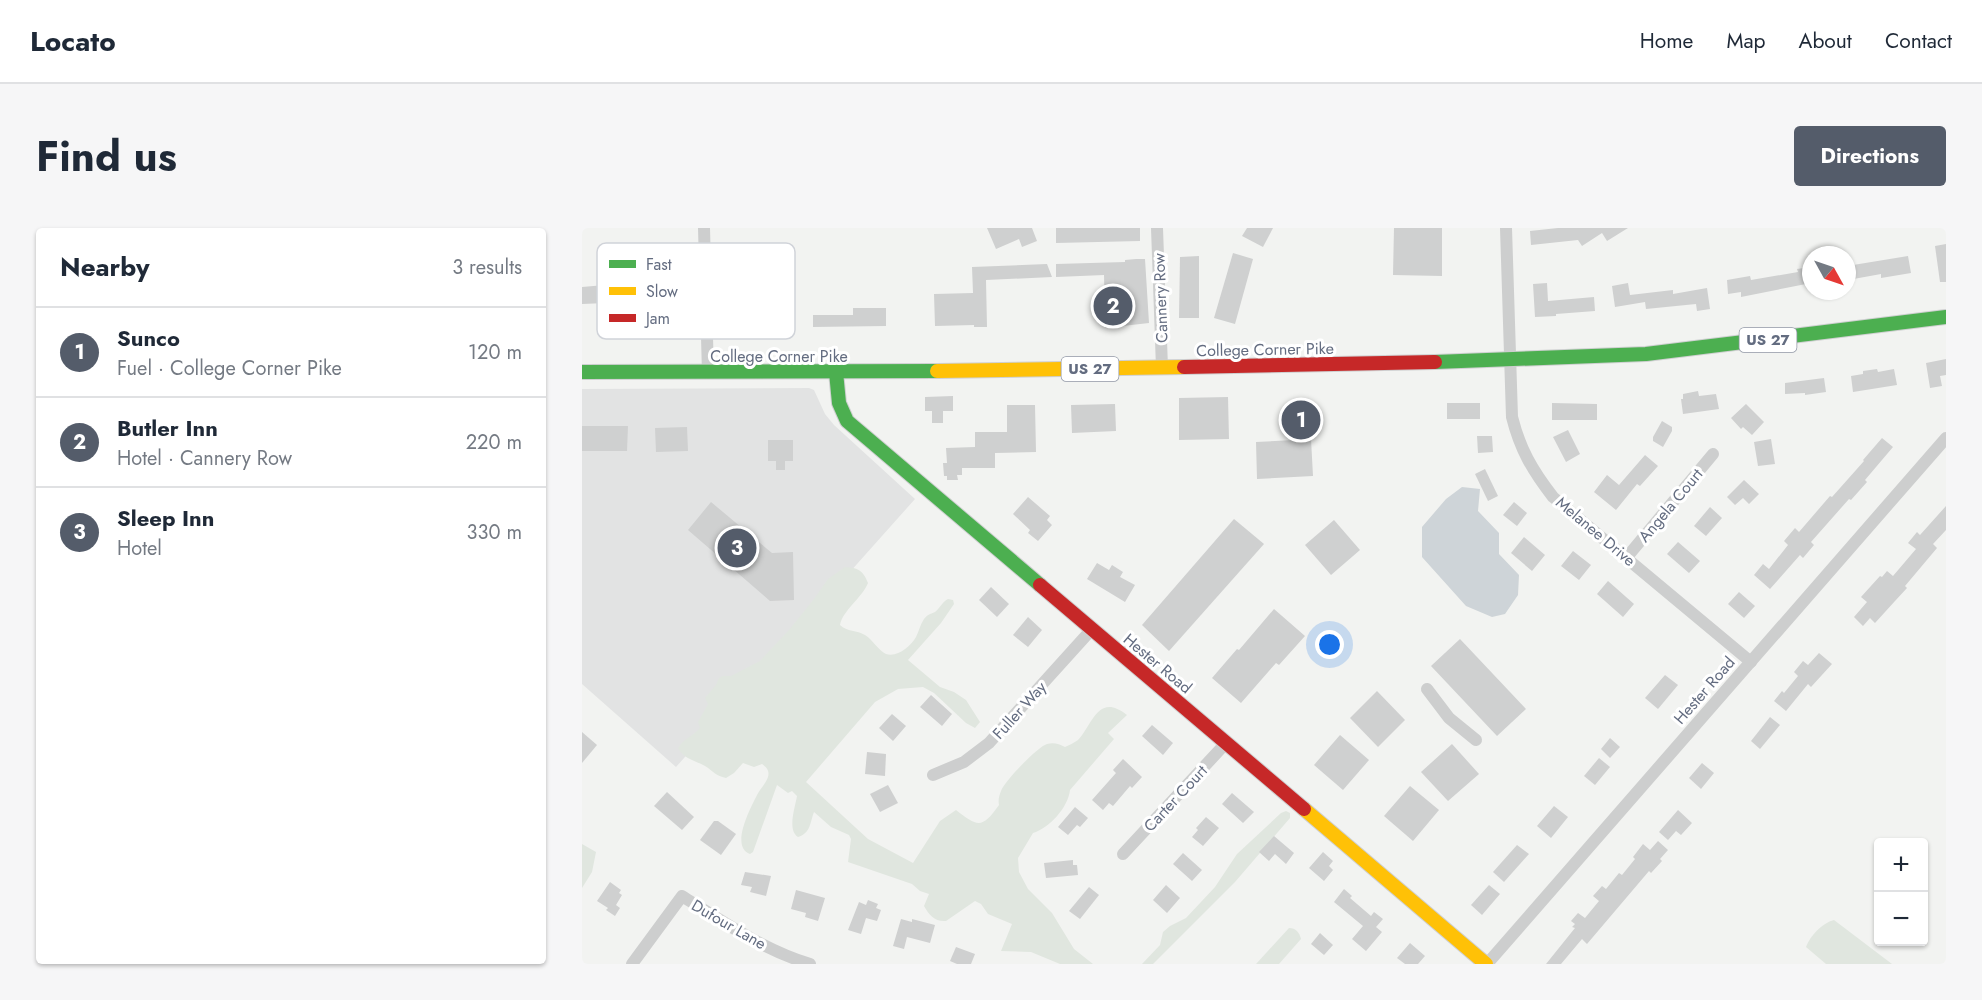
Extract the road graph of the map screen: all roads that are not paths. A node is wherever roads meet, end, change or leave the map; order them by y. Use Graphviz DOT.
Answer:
graph roads {
  1 [pos="704,228"];
  2 [pos="1157,228"];
  3 [pos="1506,228"];
  4 [pos="704,243"];
  5 [pos="1946,317"];
  6 [pos="707,339"];
  7 [pos="1511,360"];
  8 [pos="1162,368"];
  9 [pos="582,372"];
  10 [pos="836,372"];
  11 [pos="708,373"];
  12 [pos="1946,438"];
  13 [pos="1713,454"];
  14 [pos="1627,557"];
  15 [pos="1092,629"];
  16 [pos="1750,662"];
  17 [pos="1426,689"];
  18 [pos="1476,740"];
  19 [pos="1226,742"];
  20 [pos="933,775"];
  21 [pos="1123,854"];
  22 [pos="632,964"];
  23 [pos="810,964"];
  24 [pos="1487,964"];
  1 -- 4 [label="street"];
  2 -- 8 [label="street, Cannery Row"];
  3 -- 7 [label="street, Melanee Drive"];
  5 -- 7 [label="main road, College Corner Pike / US 27"];
  6 -- 11 [label="street"];
  7 -- 8 [label="main road, College Corner Pike / US 27"];
  7 -- 14 [label="street, Melanee Drive"];
  8 -- 10 [label="main road, College Corner Pike / US 27"];
  9 -- 11 [label="main road, College Corner Pike / US 27"];
  10 -- 11 [label="main road, College Corner Pike / US 27"];
  10 -- 15 [label="main road, Hester Road"];
  12 -- 16 [label="street, Hester Road"];
  13 -- 14 [label="street, Angela Court"];
  14 -- 16 [label="street, Melanee Drive"];
  15 -- 19 [label="main road, Hester Road"];
  15 -- 20 [label="street, Fuller Way"];
  16 -- 24 [label="street, Hester Road"];
  17 -- 18 [label="street"];
  19 -- 21 [label="street, Carter Court"];
  19 -- 24 [label="main road, Hester Road"];
  22 -- 23 [label="street, Dufour Lane"];
}
